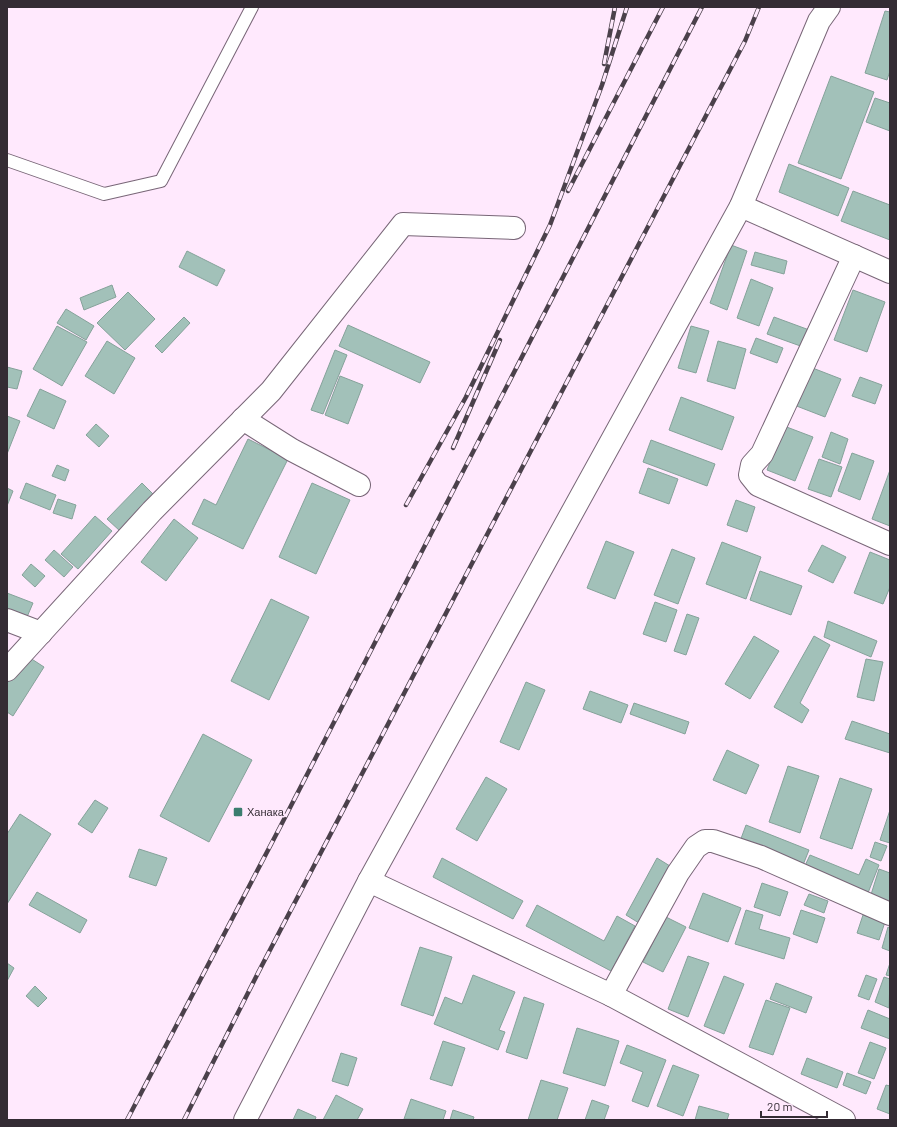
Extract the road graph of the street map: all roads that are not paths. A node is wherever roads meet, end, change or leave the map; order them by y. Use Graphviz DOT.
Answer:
graph roads {
  1 [pos="252,7"];
  2 [pos="829,7"];
  3 [pos="7,160"];
  4 [pos="741,206"];
  5 [pos="514,228"];
  6 [pos="854,256"];
  7 [pos="890,272"];
  8 [pos="243,419"];
  9 [pos="359,485"];
  10 [pos="890,544"];
  11 [pos="7,620"];
  12 [pos="41,633"];
  13 [pos="7,670"];
  14 [pos="369,881"];
  15 [pos="890,914"];
  16 [pos="611,995"];
  17 [pos="245,1120"];
  18 [pos="844,1120"];
  1 -- 3 [label="lane"];
  2 -- 4 [label="street"];
  4 -- 6 [label="street"];
  4 -- 14 [label="street"];
  5 -- 8 [label="street"];
  6 -- 7 [label="street"];
  6 -- 10 [label="street"];
  8 -- 9 [label="street"];
  8 -- 12 [label="street"];
  11 -- 12 [label="street"];
  12 -- 13 [label="street"];
  14 -- 16 [label="street"];
  14 -- 17 [label="street"];
  15 -- 16 [label="street"];
  16 -- 18 [label="street"];
}
